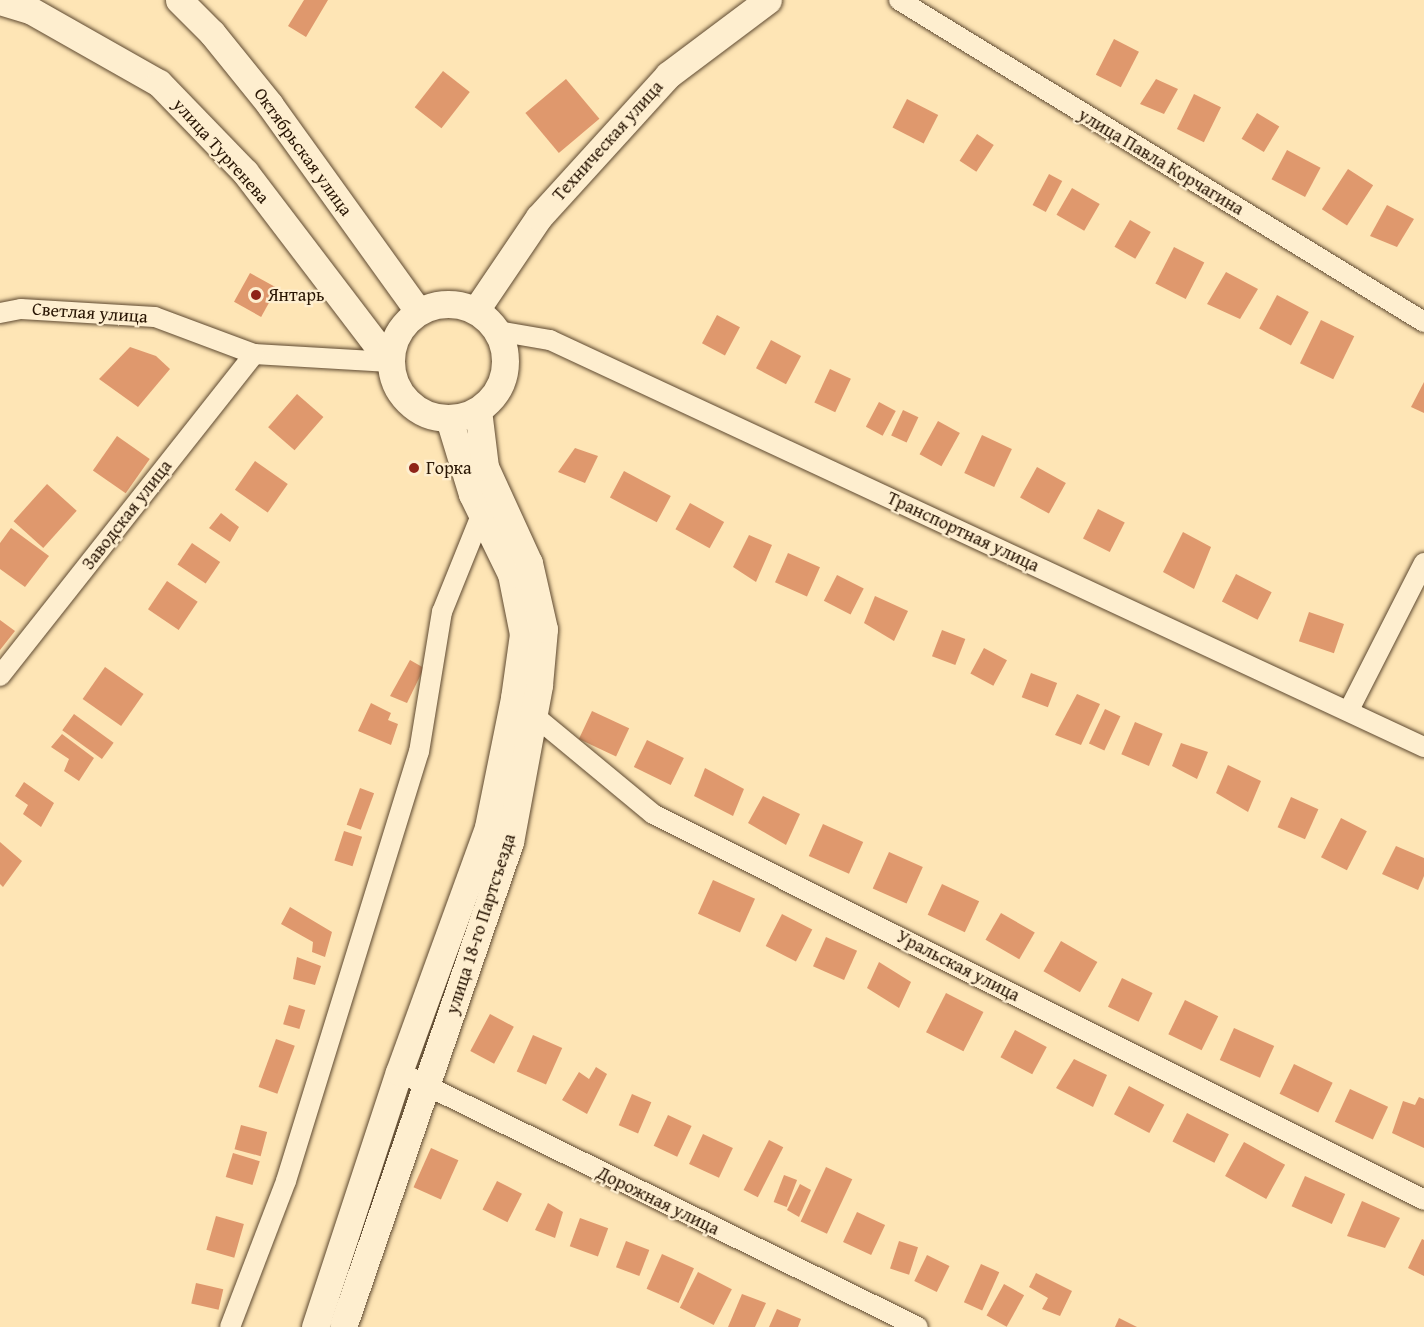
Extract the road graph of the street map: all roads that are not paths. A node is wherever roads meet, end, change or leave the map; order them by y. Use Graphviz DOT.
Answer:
graph roads {
  1 [pos="179,0"];
  2 [pos="768,0"];
  3 [pos="899,0"];
  4 [pos="0,1"];
  5 [pos="476,310"];
  6 [pos="418,311"];
  7 [pos="0,313"];
  8 [pos="1424,322"];
  9 [pos="498,331"];
  10 [pos="254,354"];
  11 [pos="390,362"];
  12 [pos="478,410"];
  13 [pos="449,419"];
  14 [pos="482,513"];
  15 [pos="1424,563"];
  16 [pos="0,676"];
  17 [pos="524,707"];
  18 [pos="1349,710"];
  19 [pos="1424,747"];
  20 [pos="399,1072"];
  21 [pos="426,1089"];
  22 [pos="1424,1200"];
  23 [pos="230,1327"];
  24 [pos="315,1327"];
  25 [pos="343,1327"];
  26 [pos="918,1327"];
  1 -- 6 [label="main road, Октябрьская улица"];
  2 -- 5 [label="main road, Техническая улица"];
  3 -- 8 [label="street, улица Павла Корчагина"];
  4 -- 11 [label="main road, улица Тургенева"];
  5 -- 6 [label="main road"];
  5 -- 9 [label="main road"];
  6 -- 11 [label="main road"];
  7 -- 10 [label="street, Светлая улица"];
  9 -- 12 [label="main road"];
  9 -- 18 [label="street, Транспортная улица"];
  10 -- 11 [label="street, Светлая улица"];
  10 -- 16 [label="street, Заводская улица"];
  11 -- 13 [label="main road"];
  12 -- 13 [label="main road"];
  12 -- 17 [label="main road, улица 18-го Партсъезда"];
  13 -- 14 [label="main road, улица 18-го Партсъезда"];
  14 -- 17 [label="main road, улица 18-го Партсъезда"];
  14 -- 23 [label="street"];
  15 -- 18 [label="street"];
  17 -- 20 [label="main road, улица 18-го Партсъезда"];
  17 -- 21 [label="main road, улица 18-го Партсъезда"];
  17 -- 22 [label="street, Уральская улица"];
  18 -- 19 [label="street, Транспортная улица"];
  20 -- 21 [label="street, Дорожная улица"];
  20 -- 24 [label="main road, улица 18-го Партсъезда"];
  21 -- 25 [label="main road, улица 18-го Партсъезда"];
  21 -- 26 [label="street, Дорожная улица"];
}
